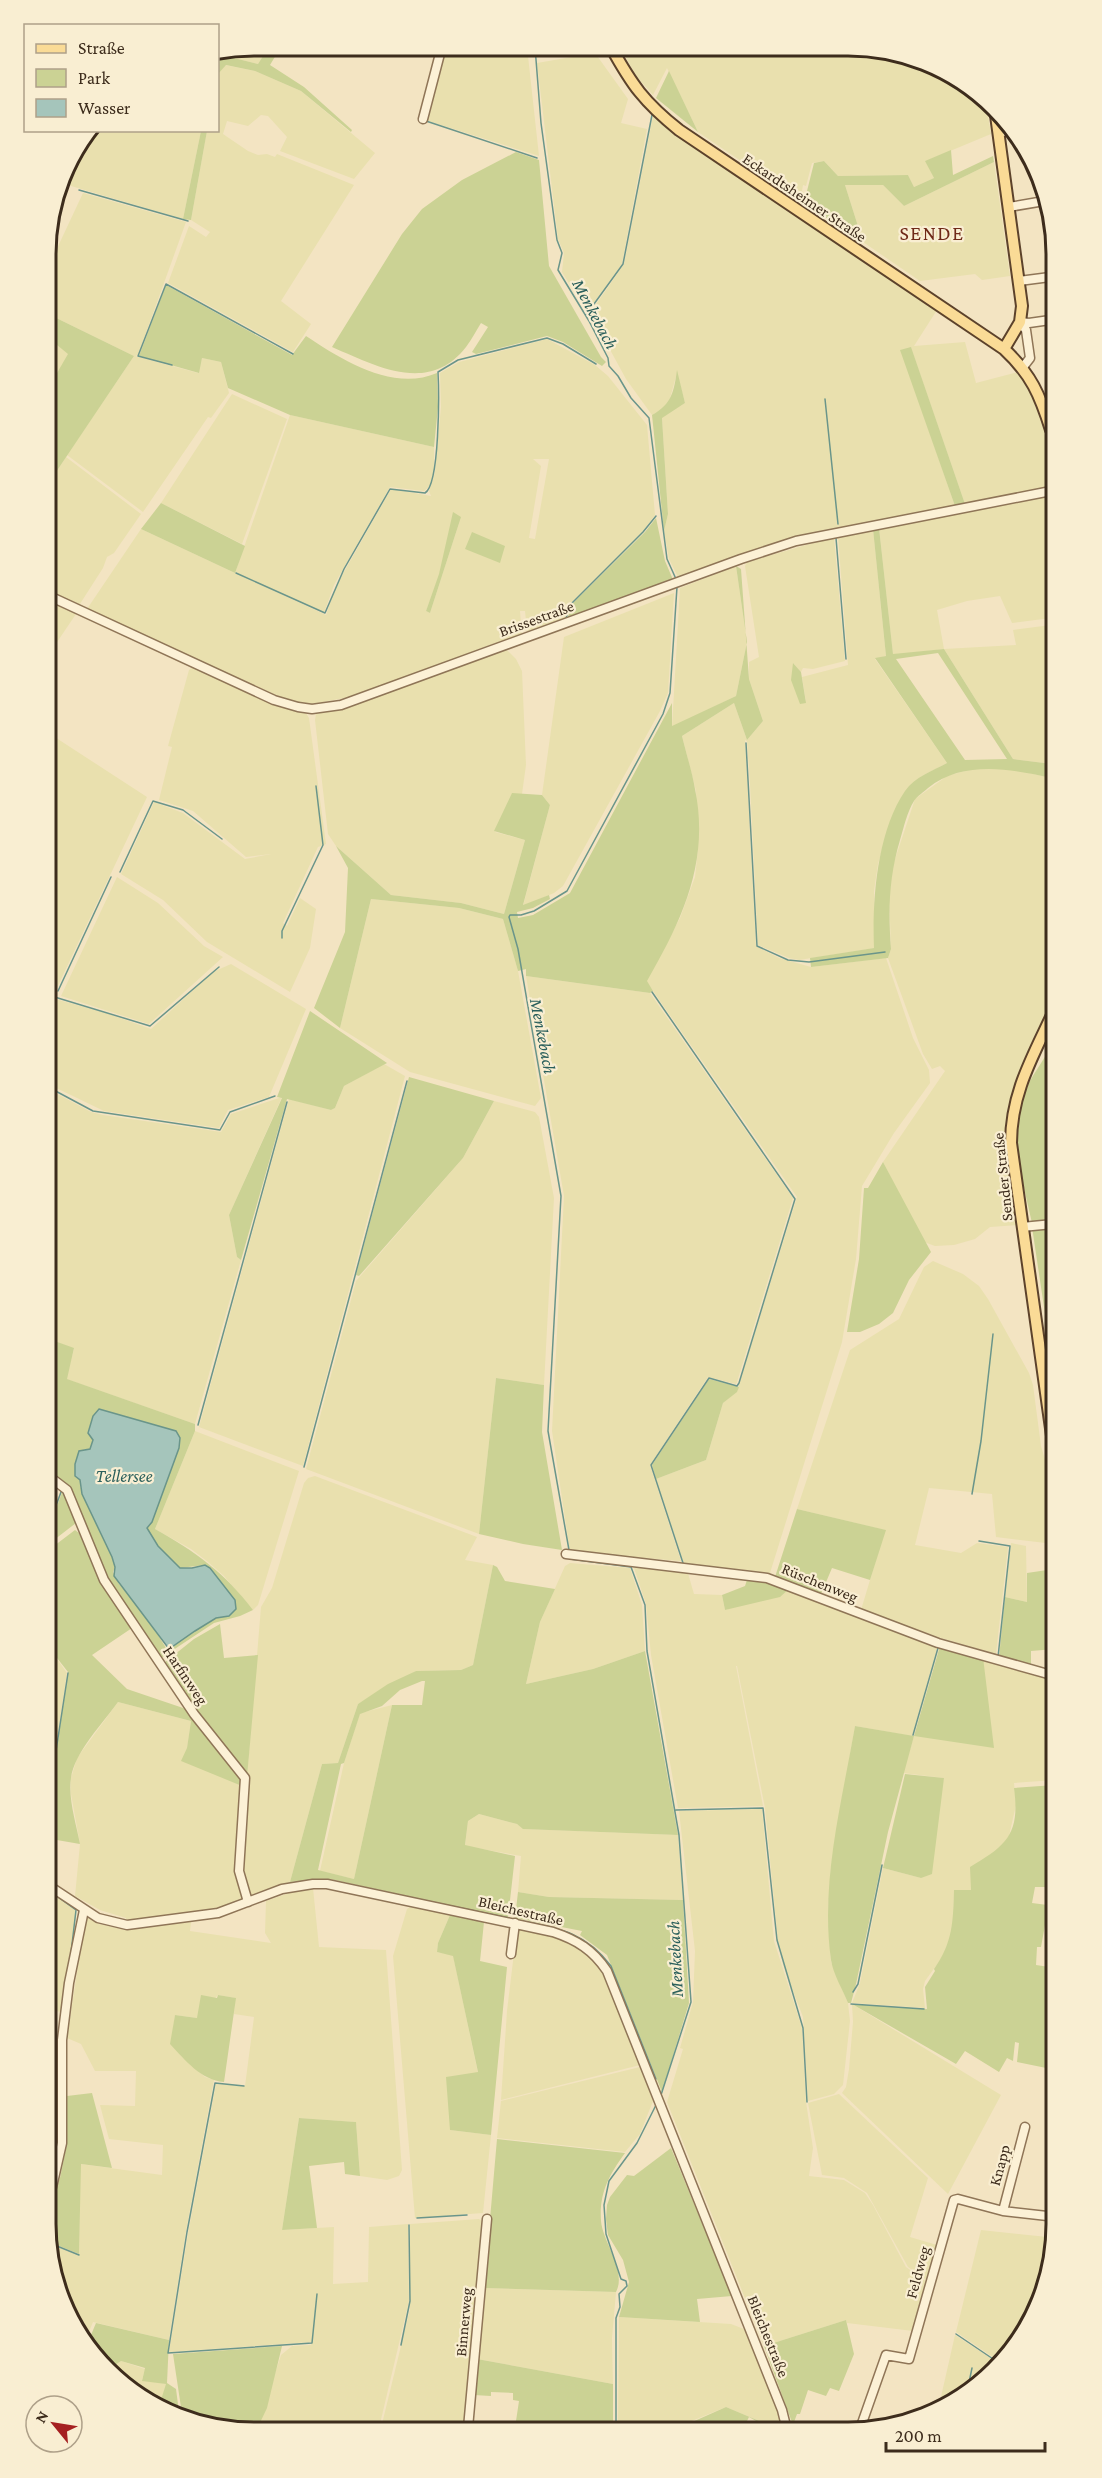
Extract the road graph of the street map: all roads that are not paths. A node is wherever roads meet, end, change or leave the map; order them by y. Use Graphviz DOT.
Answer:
graph roads {
  1 [pos="439,56"];
  2 [pos="616,56"];
  3 [pos="423,119"];
  4 [pos="998,125"];
  5 [pos="1005,132"];
  6 [pos="999,133"];
  7 [pos="1040,202"];
  8 [pos="1009,207"];
  9 [pos="1046,278"];
  10 [pos="1019,281"];
  11 [pos="1046,321"];
  12 [pos="1019,325"];
  13 [pos="1000,347"];
  14 [pos="1023,367"];
  15 [pos="1046,416"];
  16 [pos="1046,491"];
  17 [pos="56,600"];
  18 [pos="1046,1030"];
  19 [pos="1046,1225"];
  20 [pos="1022,1227"];
  21 [pos="1046,1394"];
  22 [pos="56,1482"];
  23 [pos="566,1554"];
  24 [pos="1046,1673"];
  25 [pos="56,1890"];
  26 [pos="248,1902"];
  27 [pos="84,1910"];
  28 [pos="515,1923"];
  29 [pos="511,1954"];
  30 [pos="1025,2127"];
  31 [pos="56,2169"];
  32 [pos="1003,2211"];
  33 [pos="1046,2216"];
  34 [pos="487,2219"];
  35 [pos="863,2421"];
  36 [pos="469,2422"];
  37 [pos="785,2422"];
  1 -- 3 [label="street"];
  2 -- 13 [label="main road, Eckardtsheimer Straße"];
  4 -- 6 [label="main road"];
  5 -- 6 [label="street"];
  6 -- 8 [label="main road"];
  7 -- 8 [label="street"];
  8 -- 10 [label="main road"];
  9 -- 10 [label="street"];
  10 -- 12 [label="main road"];
  11 -- 12 [label="street"];
  12 -- 13 [label="main road"];
  12 -- 14 [label="street"];
  13 -- 14 [label="main road"];
  14 -- 15 [label="main road"];
  16 -- 17 [label="street, Brissestraße"];
  18 -- 20 [label="main road, Sender Straße"];
  19 -- 20 [label="street"];
  20 -- 21 [label="main road, Sender Straße"];
  22 -- 26 [label="street, Harfinweg"];
  23 -- 24 [label="street, Rüschenweg"];
  25 -- 27 [label="street, Bleichestraße"];
  26 -- 27 [label="street, Bleichestraße"];
  26 -- 28 [label="street, Bleichestraße"];
  27 -- 31 [label="street"];
  28 -- 29 [label="street"];
  28 -- 37 [label="street, Bleichestraße"];
  30 -- 32 [label="street, Knapp"];
  32 -- 33 [label="street, Feldweg"];
  32 -- 35 [label="street, Feldweg"];
  34 -- 36 [label="street, Binnerweg"];
}
